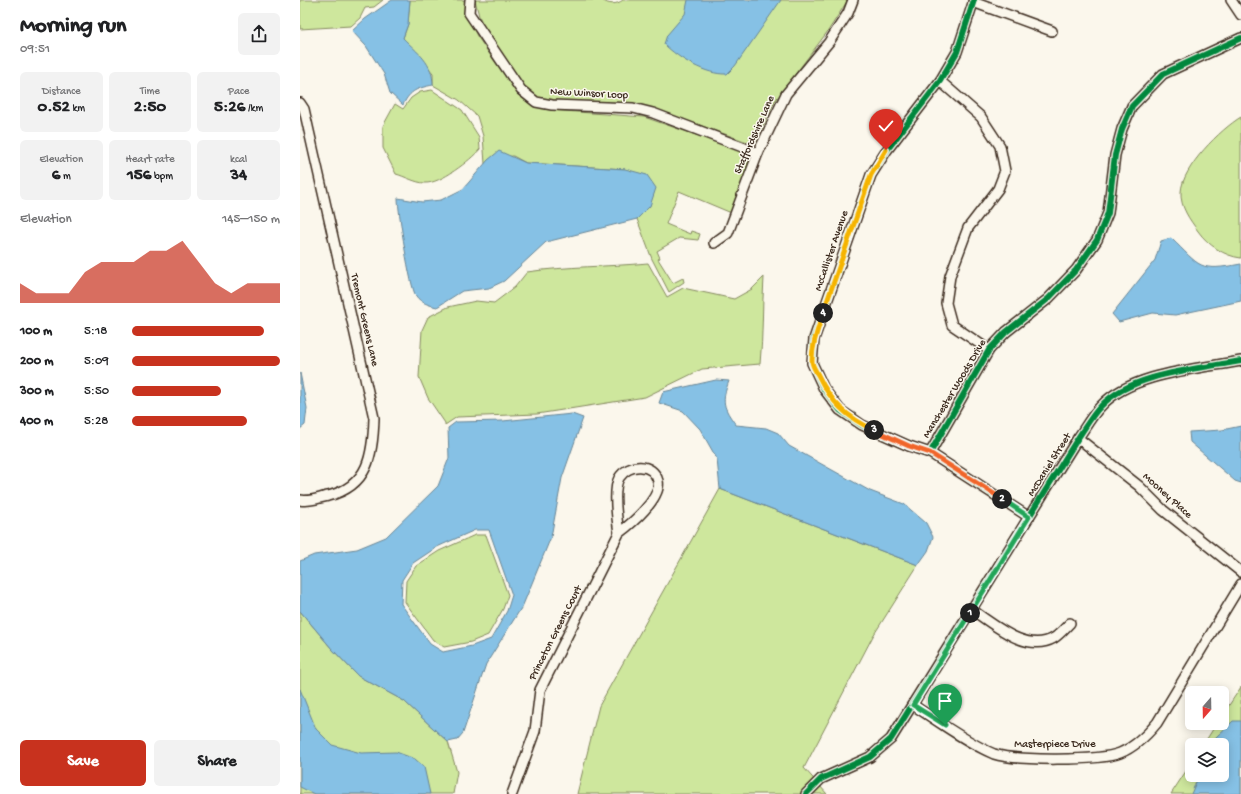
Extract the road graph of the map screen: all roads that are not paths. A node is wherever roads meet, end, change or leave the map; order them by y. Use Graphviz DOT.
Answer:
graph roads {
  1 [pos="470,0"];
  2 [pos="853,0"];
  3 [pos="1231,0"];
  4 [pos="974,1"];
  5 [pos="1241,15"];
  6 [pos="1052,31"];
  7 [pos="1241,38"];
  8 [pos="940,81"];
  9 [pos="300,103"];
  10 [pos="758,153"];
  11 [pos="714,243"];
  12 [pos="989,350"];
  13 [pos="1241,361"];
  14 [pos="1078,438"];
  15 [pos="930,453"];
  16 [pos="300,500"];
  17 [pos="1029,517"];
  18 [pos="619,533"];
  19 [pos="1241,572"];
  20 [pos="1241,584"];
  21 [pos="972,610"];
  22 [pos="1070,622"];
  23 [pos="913,705"];
  24 [pos="512,794"];
  25 [pos="806,794"];
  1 -- 10 [label="street, New Winsor Loop"];
  2 -- 10 [label="street, Staffordshire Lane"];
  3 -- 5 [label="street"];
  4 -- 6 [label="street"];
  4 -- 8 [label="street, McCallister Avenue"];
  7 -- 12 [label="street, Manchester Woods Drive"];
  8 -- 12 [label="street"];
  8 -- 15 [label="street, McCallister Avenue"];
  9 -- 16 [label="street, Tremont Greens Lane"];
  10 -- 11 [label="street, Staffordshire Lane"];
  12 -- 15 [label="street, Manchester Woods Drive"];
  13 -- 14 [label="street, McDaniel Street"];
  14 -- 17 [label="street, McDaniel Street"];
  14 -- 19 [label="street, Mooney Place"];
  15 -- 17 [label="street, McCallister Avenue"];
  17 -- 21 [label="street, McDaniel Street"];
  18 -- 18 [label="street, Princeton Greens Court"];
  18 -- 24 [label="street, Princeton Greens Court"];
  20 -- 23 [label="street, Masterpiece Drive"];
  21 -- 22 [label="street"];
  21 -- 23 [label="street, McDaniel Street"];
  23 -- 25 [label="street, McDaniel Street"];
}
